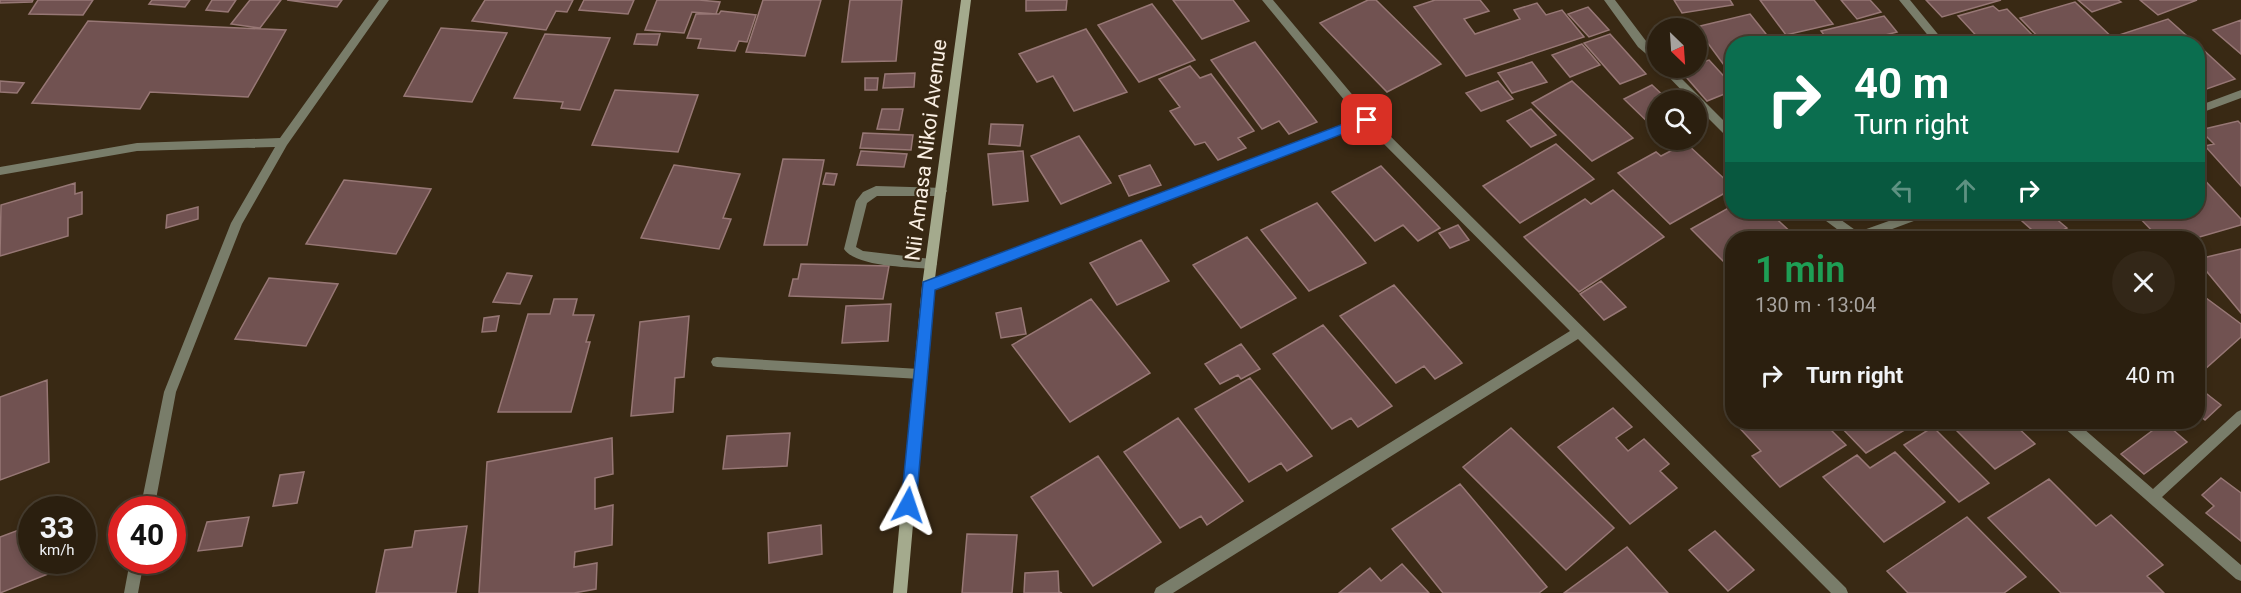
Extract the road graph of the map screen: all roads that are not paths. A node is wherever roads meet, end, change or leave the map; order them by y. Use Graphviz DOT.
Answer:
graph roads {
  1 [pos="384,0"];
  2 [pos="966,0"];
  3 [pos="1267,0"];
  4 [pos="1609,0"];
  5 [pos="1904,0"];
  6 [pos="1934,36"];
  7 [pos="1647,49"];
  8 [pos="1675,78"];
  9 [pos="2241,94"];
  10 [pos="2205,107"];
  11 [pos="1367,120"];
  12 [pos="1725,128"];
  13 [pos="284,142"];
  14 [pos="0,171"];
  15 [pos="941,191"];
  16 [pos="1831,219"];
  17 [pos="1907,219"];
  18 [pos="1848,231"];
  19 [pos="1876,231"];
  20 [pos="931,264"];
  21 [pos="928,286"];
  22 [pos="1579,332"];
  23 [pos="717,362"];
  24 [pos="920,374"];
  25 [pos="2241,416"];
  26 [pos="2075,429"];
  27 [pos="150,496"];
  28 [pos="2153,497"];
  29 [pos="135,574"];
  30 [pos="2241,574"];
  31 [pos="131,593"];
  32 [pos="900,593"];
  33 [pos="1161,593"];
  34 [pos="1841,593"];
  1 -- 13 [label="street"];
  2 -- 15 [label="street, Nii Amasa Nikoi Avenue"];
  3 -- 11 [label="street"];
  4 -- 7 [label="street"];
  5 -- 6 [label="street"];
  8 -- 12 [label="street"];
  9 -- 10 [label="street"];
  11 -- 21 [label="street"];
  11 -- 22 [label="street"];
  13 -- 14 [label="street"];
  13 -- 27 [label="street"];
  15 -- 20 [label="street, Nii Amasa Nikoi Avenue"];
  15 -- 20 [label="street"];
  16 -- 18 [label="street"];
  17 -- 19 [label="street"];
  20 -- 21 [label="street, Nii Amasa Nikoi Avenue"];
  21 -- 24 [label="street, Nii Amasa Nikoi Avenue"];
  22 -- 33 [label="street"];
  22 -- 34 [label="street"];
  23 -- 24 [label="street"];
  24 -- 32 [label="street, Nii Amasa Nikoi Avenue"];
  25 -- 28 [label="street"];
  26 -- 28 [label="street"];
  28 -- 30 [label="street"];
  29 -- 31 [label="street"];
}
